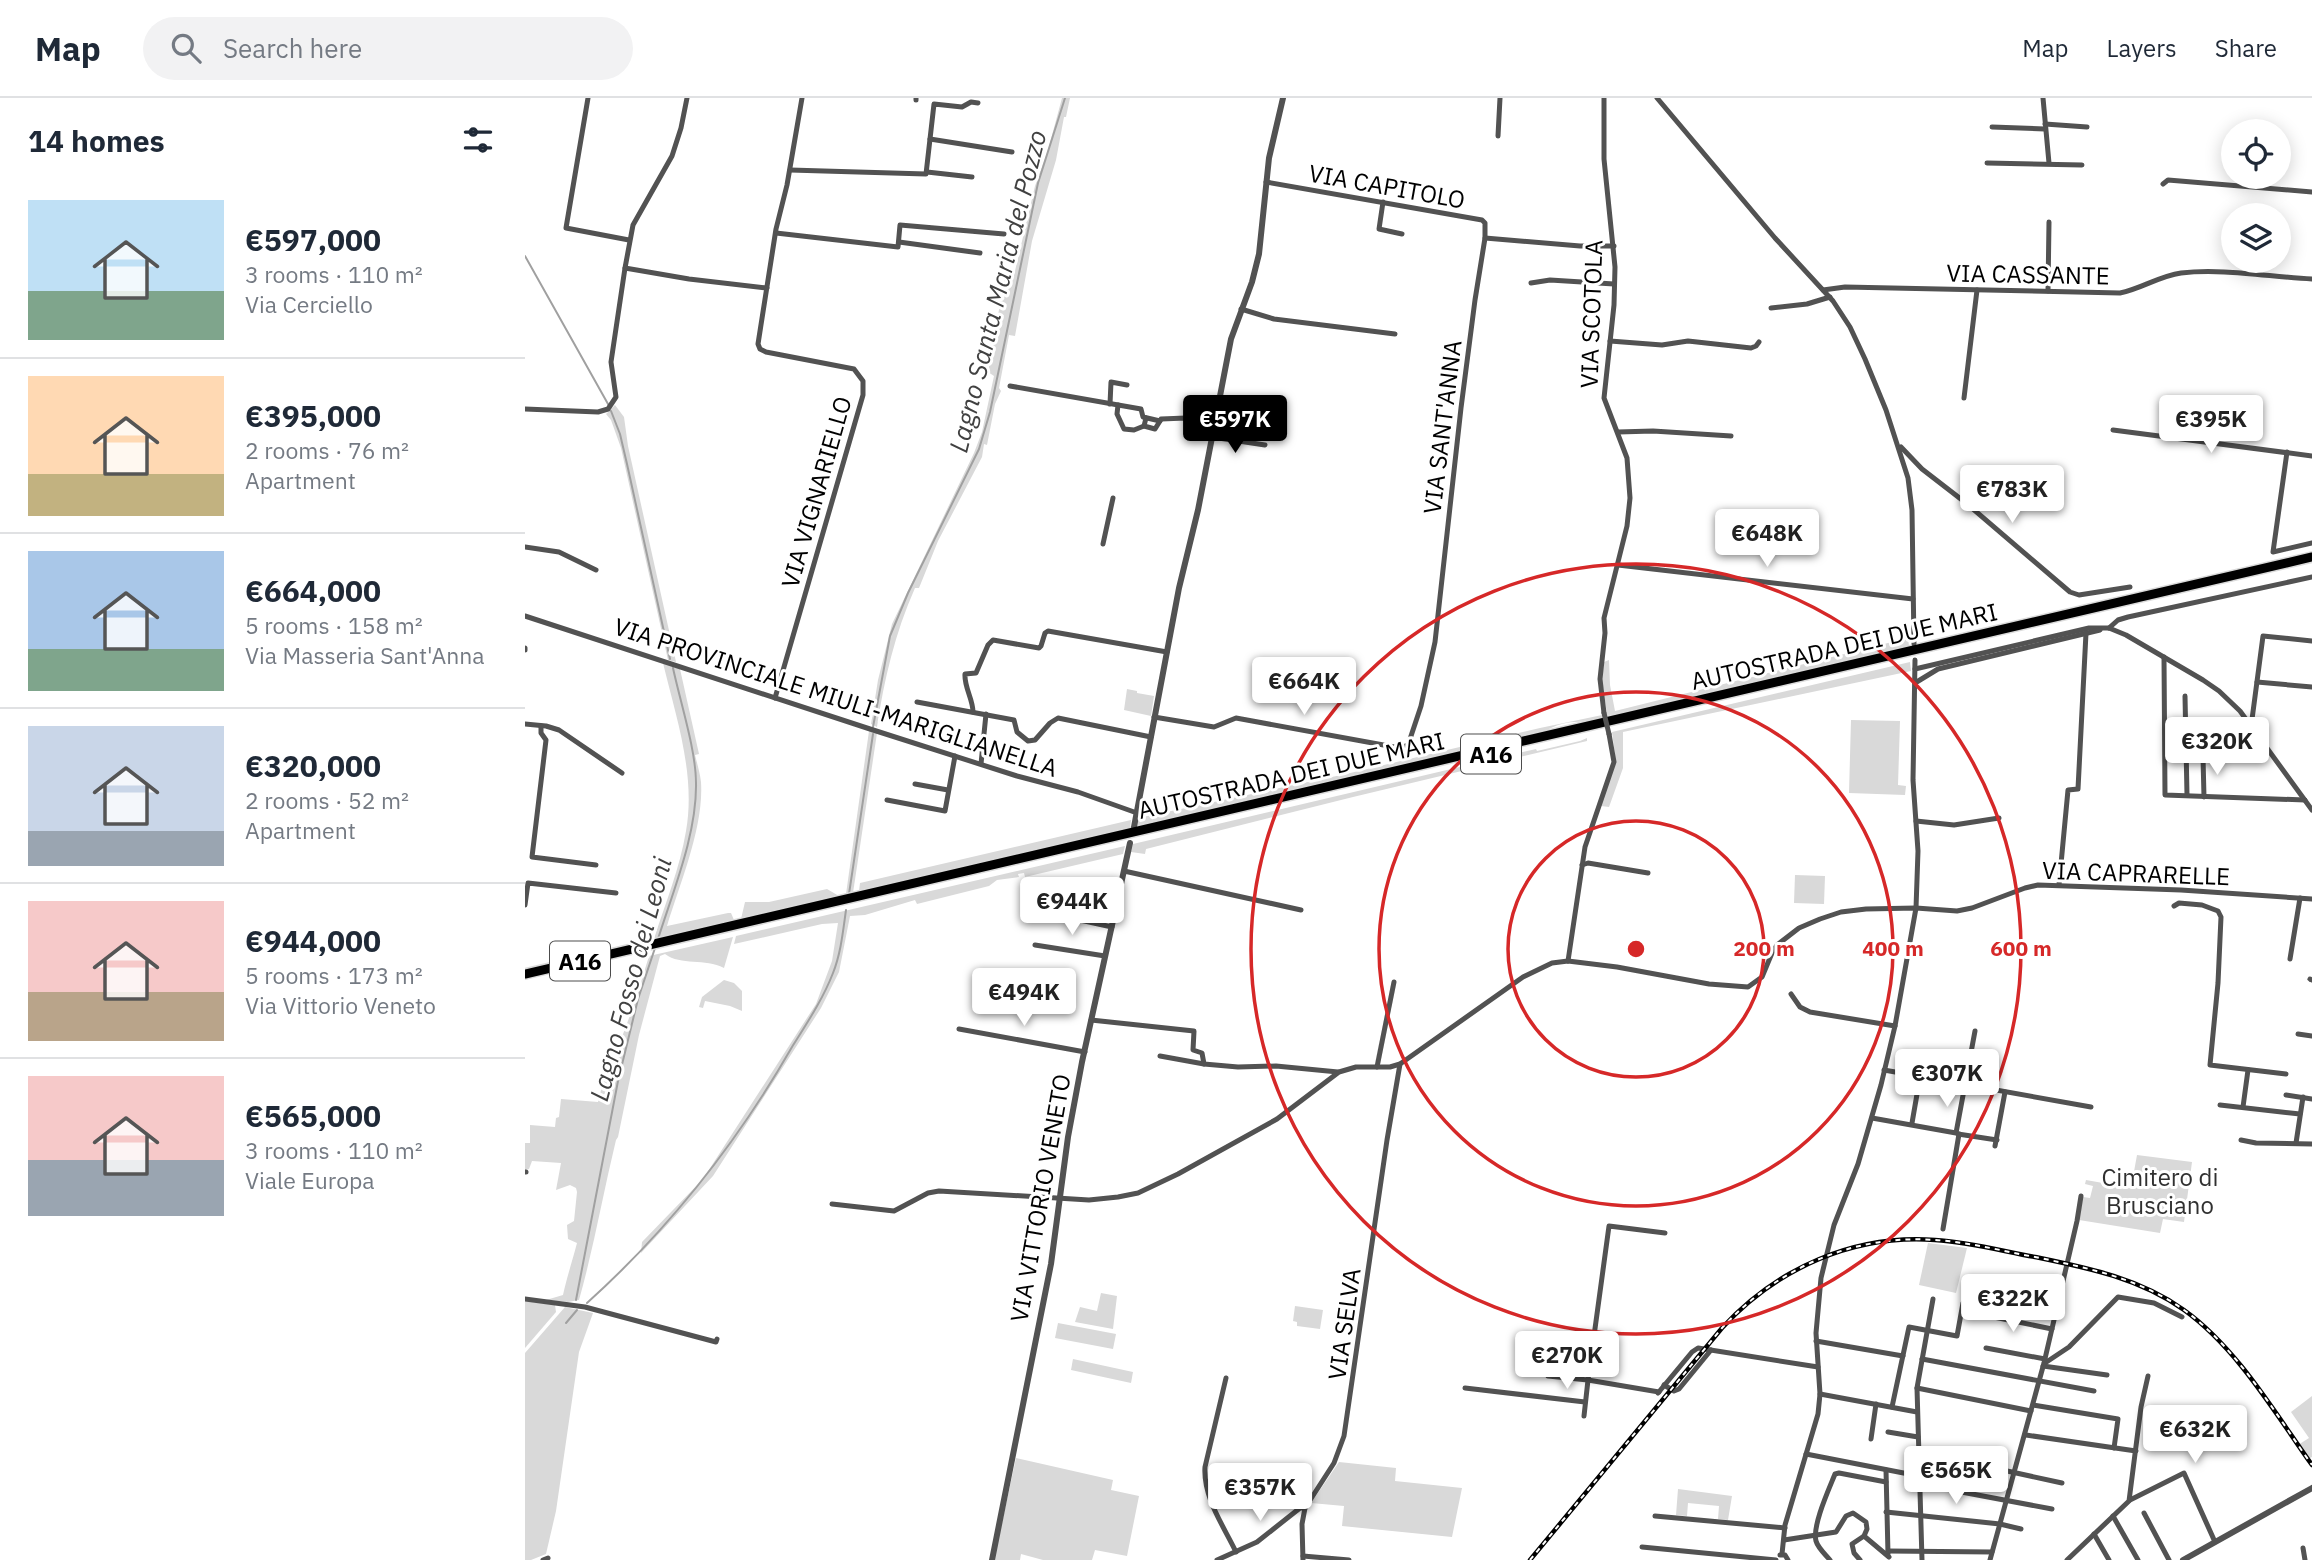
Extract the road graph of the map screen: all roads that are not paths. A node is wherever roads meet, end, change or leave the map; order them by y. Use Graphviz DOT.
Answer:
graph roads {
  1 [pos="588,98"];
  2 [pos="687,98"];
  3 [pos="802,98"];
  4 [pos="1283,98"];
  5 [pos="1500,98"];
  6 [pos="1604,98"];
  7 [pos="1657,98"];
  8 [pos="2043,98"];
  9 [pos="978,103"];
  10 [pos="1992,127"];
  11 [pos="2045,127"];
  12 [pos="2087,127"];
  13 [pos="1498,135"];
  14 [pos="930,139"];
  15 [pos="1012,152"];
  16 [pos="1987,163"];
  17 [pos="2049,163"];
  18 [pos="2082,165"];
  19 [pos="790,170"];
  20 [pos="927,172"];
  21 [pos="972,177"];
  22 [pos="1266,182"];
  23 [pos="2163,184"];
  24 [pos="2312,191"];
  25 [pos="1383,202"];
  26 [pos="2049,222"];
  27 [pos="776,233"];
  28 [pos="1004,234"];
  29 [pos="1402,234"];
  30 [pos="1485,238"];
  31 [pos="629,240"];
  32 [pos="899,242"];
  33 [pos="1613,246"];
  34 [pos="980,253"];
  35 [pos="625,268"];
  36 [pos="2312,279"];
  37 [pos="1531,283"];
  38 [pos="1614,284"];
  39 [pos="767,288"];
  40 [pos="1823,290"];
  41 [pos="1977,290"];
  42 [pos="2048,291"];
  43 [pos="1830,298"];
  44 [pos="1770,308"];
  45 [pos="1241,309"];
  46 [pos="1395,334"];
  47 [pos="1610,341"];
  48 [pos="1759,342"];
  49 [pos="1127,385"];
  50 [pos="1010,386"];
  51 [pos="1964,398"];
  52 [pos="1110,404"];
  53 [pos="1118,405"];
  54 [pos="525,409"];
  55 [pos="1146,418"];
  56 [pos="1160,421"];
  57 [pos="1215,422"];
  58 [pos="1144,426"];
  59 [pos="2113,430"];
  60 [pos="1618,432"];
  61 [pos="1731,436"];
  62 [pos="1212,437"];
  63 [pos="1898,444"];
  64 [pos="1265,445"];
  65 [pos="2287,452"];
  66 [pos="2312,456"];
  67 [pos="1922,469"];
  68 [pos="1907,476"];
  69 [pos="1113,498"];
  70 [pos="2312,543"];
  71 [pos="1103,544"];
  72 [pos="525,547"];
  73 [pos="2310,560"];
  74 [pos="1618,565"];
  75 [pos="596,570"];
  76 [pos="2312,577"];
  77 [pos="2130,587"];
  78 [pos="1913,599"];
  79 [pos="525,616"];
  80 [pos="2109,628"];
  81 [pos="2086,633"];
  82 [pos="2312,641"];
  83 [pos="1915,644"];
  84 [pos="1167,652"];
  85 [pos="2164,657"];
  86 [pos="1915,660"];
  87 [pos="1915,669"];
  88 [pos="2257,682"];
  89 [pos="1915,683"];
  90 [pos="2312,687"];
  91 [pos="2185,696"];
  92 [pos="775,698"];
  93 [pos="917,702"];
  94 [pos="973,712"];
  95 [pos="986,714"];
  96 [pos="1154,717"];
  97 [pos="525,724"];
  98 [pos="541,726"];
  99 [pos="2251,727"];
  100 [pos="1151,737"];
  101 [pos="955,755"];
  102 [pos="2203,757"];
  103 [pos="981,764"];
  104 [pos="622,773"];
  105 [pos="915,784"];
  106 [pos="948,790"];
  107 [pos="2187,795"];
  108 [pos="2204,797"];
  109 [pos="887,800"];
  110 [pos="2305,800"];
  111 [pos="2312,810"];
  112 [pos="1136,813"];
  113 [pos="1999,818"];
  114 [pos="1916,821"];
  115 [pos="1134,827"];
  116 [pos="1130,843"];
  117 [pos="596,865"];
  118 [pos="1581,865"];
  119 [pos="1123,872"];
  120 [pos="1648,873"];
  121 [pos="2059,885"];
  122 [pos="616,894"];
  123 [pos="2300,898"];
  124 [pos="2312,899"];
  125 [pos="525,905"];
  126 [pos="2174,906"];
  127 [pos="1916,908"];
  128 [pos="1301,909"];
  129 [pos="1057,915"];
  130 [pos="1112,927"];
  131 [pos="1035,945"];
  132 [pos="635,951"];
  133 [pos="1105,956"];
  134 [pos="2290,959"];
  135 [pos="1568,961"];
  136 [pos="525,974"];
  137 [pos="525,980"];
  138 [pos="1394,982"];
  139 [pos="1791,994"];
  140 [pos="1091,1020"];
  141 [pos="1895,1026"];
  142 [pos="959,1029"];
  143 [pos="1975,1031"];
  144 [pos="2298,1034"];
  145 [pos="2312,1036"];
  146 [pos="1085,1052"];
  147 [pos="1160,1056"];
  148 [pos="1204,1064"];
  149 [pos="1400,1064"];
  150 [pos="1377,1067"];
  151 [pos="1390,1067"];
  152 [pos="1885,1070"];
  153 [pos="2248,1070"];
  154 [pos="1339,1072"];
  155 [pos="2286,1074"];
  156 [pos="1920,1077"];
  157 [pos="1396,1084"];
  158 [pos="1965,1085"];
  159 [pos="2005,1092"];
  160 [pos="2285,1095"];
  161 [pos="2303,1097"];
  162 [pos="2312,1099"];
  163 [pos="2220,1105"];
  164 [pos="2091,1107"];
  165 [pos="2243,1107"];
  166 [pos="2300,1114"];
  167 [pos="1872,1118"];
  168 [pos="1912,1123"];
  169 [pos="1958,1133"];
  170 [pos="2241,1140"];
  171 [pos="2296,1143"];
  172 [pos="2312,1144"];
  173 [pos="2081,1196"];
  174 [pos="1059,1197"];
  175 [pos="832,1204"];
  176 [pos="1943,1229"];
  177 [pos="1665,1233"];
  178 [pos="1933,1298"];
  179 [pos="525,1299"];
  180 [pos="1963,1303"];
  181 [pos="1979,1314"];
  182 [pos="2182,1317"];
  183 [pos="2052,1329"];
  184 [pos="1927,1330"];
  185 [pos="717,1339"];
  186 [pos="1816,1341"];
  187 [pos="1986,1348"];
  188 [pos="1711,1350"];
  189 [pos="1903,1356"];
  190 [pos="1922,1359"];
  191 [pos="2044,1363"];
  192 [pos="1818,1367"];
  193 [pos="2107,1375"];
  194 [pos="1548,1376"];
  195 [pos="2148,1376"];
  196 [pos="1226,1378"];
  197 [pos="1588,1380"];
  198 [pos="2039,1381"];
  199 [pos="1664,1385"];
  200 [pos="1465,1388"];
  201 [pos="1917,1388"];
  202 [pos="2094,1391"];
  203 [pos="1820,1394"];
  204 [pos="1585,1402"];
  205 [pos="1876,1404"];
  206 [pos="1892,1407"];
  207 [pos="2032,1408"];
  208 [pos="1917,1412"];
  209 [pos="1584,1416"];
  210 [pos="1888,1432"];
  211 [pos="2026,1435"];
  212 [pos="1918,1437"];
  213 [pos="1871,1438"];
  214 [pos="2114,1448"];
  215 [pos="2136,1451"];
  216 [pos="1806,1454"];
  217 [pos="1998,1469"];
  218 [pos="1886,1470"];
  219 [pos="2015,1473"];
  220 [pos="1919,1476"];
  221 [pos="1886,1482"];
  222 [pos="2061,1483"];
  223 [pos="1919,1484"];
  224 [pos="2312,1488"];
  225 [pos="2008,1500"];
  226 [pos="2129,1500"];
  227 [pos="1305,1508"];
  228 [pos="2052,1509"];
  229 [pos="1886,1512"];
  230 [pos="2144,1513"];
  231 [pos="1655,1516"];
  232 [pos="1920,1516"];
  233 [pos="2113,1516"];
  234 [pos="2000,1524"];
  235 [pos="1785,1528"];
  236 [pos="2021,1529"];
  237 [pos="2094,1534"];
  238 [pos="1815,1536"];
  239 [pos="1864,1536"];
  240 [pos="1784,1540"];
  241 [pos="2215,1542"];
  242 [pos="1642,1547"];
  243 [pos="2303,1548"];
  244 [pos="1921,1551"];
  245 [pos="1236,1552"];
  246 [pos="1992,1552"];
  247 [pos="1782,1554"];
  248 [pos="1889,1556"];
  249 [pos="1711,1557"];
  250 [pos="1303,1558"];
  251 [pos="2072,1559"];
  252 [pos="992,1560"];
  253 [pos="1217,1560"];
  254 [pos="1349,1560"];
  255 [pos="1776,1560"];
  256 [pos="1788,1560"];
  257 [pos="1829,1560"];
  258 [pos="1860,1560"];
  259 [pos="1922,1560"];
  260 [pos="1990,1560"];
  261 [pos="2109,1560"];
  262 [pos="2138,1560"];
  263 [pos="2169,1560"];
  264 [pos="2183,1560"];
  265 [pos="2305,1560"];
  1 -- 31 [label="street"];
  2 -- 31 [label="street"];
  3 -- 19 [label="street, VIA VIGNARIELLO"];
  4 -- 22 [label="street"];
  5 -- 13 [label="street"];
  6 -- 33 [label="street, VIA SCOTOLA"];
  7 -- 40 [label="street"];
  8 -- 11 [label="street"];
  9 -- 14 [label="street"];
  10 -- 11 [label="street"];
  11 -- 12 [label="street"];
  11 -- 17 [label="street"];
  14 -- 15 [label="street"];
  14 -- 20 [label="street"];
  16 -- 17 [label="street"];
  17 -- 18 [label="street"];
  19 -- 20 [label="street"];
  19 -- 27 [label="street, VIA VIGNARIELLO"];
  20 -- 21 [label="street"];
  22 -- 25 [label="street, VIA CAPITOLO"];
  22 -- 45 [label="street"];
  23 -- 24 [label="street"];
  25 -- 29 [label="street"];
  25 -- 30 [label="street, VIA CAPITOLO"];
  26 -- 42 [label="street"];
  27 -- 32 [label="street"];
  27 -- 39 [label="street, VIA VIGNARIELLO"];
  28 -- 32 [label="street"];
  30 -- 33 [label="street"];
  30 -- 96 [label="street, VIA SANT'ANNA"];
  31 -- 35 [label="street"];
  32 -- 34 [label="street"];
  33 -- 38 [label="street, VIA SCOTOLA"];
  35 -- 39 [label="street"];
  35 -- 54 [label="street"];
  36 -- 42 [label="street, VIA CASSANTE"];
  37 -- 38 [label="street"];
  38 -- 47 [label="street, VIA SCOTOLA"];
  39 -- 92 [label="street, VIA VIGNARIELLO"];
  40 -- 41 [label="street, VIA CASSANTE"];
  40 -- 43 [label="street"];
  41 -- 42 [label="street, VIA CASSANTE"];
  41 -- 51 [label="street"];
  43 -- 44 [label="street"];
  43 -- 63 [label="street"];
  45 -- 46 [label="street"];
  45 -- 57 [label="street"];
  47 -- 48 [label="street"];
  47 -- 60 [label="street, VIA SCOTOLA"];
  49 -- 52 [label="street"];
  50 -- 52 [label="street"];
  52 -- 53 [label="street"];
  53 -- 55 [label="street"];
  53 -- 58 [label="street"];
  55 -- 56 [label="street"];
  55 -- 58 [label="street"];
  56 -- 57 [label="street"];
  56 -- 58 [label="street"];
  57 -- 62 [label="street"];
  59 -- 65 [label="street"];
  60 -- 61 [label="street"];
  60 -- 74 [label="street, VIA SCOTOLA"];
  62 -- 64 [label="street"];
  62 -- 84 [label="street"];
  63 -- 67 [label="street"];
  63 -- 68 [label="street"];
  65 -- 66 [label="street"];
  65 -- 70 [label="street"];
  67 -- 68 [label="street"];
  67 -- 77 [label="street"];
  68 -- 78 [label="street"];
  69 -- 71 [label="street"];
  72 -- 75 [label="street"];
  73 -- 132 [label="highway, AUTOSTRADA DEI DUE MARI / A16"];
  74 -- 78 [label="street"];
  74 -- 118 [label="street, VIA SCOTOLA, bridge"];
  76 -- 80 [label="street"];
  78 -- 83 [label="street"];
  79 -- 92 [label="street, VIA PROVINCIALE MIULI-MARIGLIANELLA"];
  80 -- 81 [label="street"];
  80 -- 85 [label="street"];
  80 -- 87 [label="street"];
  81 -- 89 [label="street"];
  81 -- 121 [label="street"];
  82 -- 88 [label="street"];
  84 -- 94 [label="street"];
  84 -- 96 [label="street"];
  85 -- 99 [label="street"];
  85 -- 107 [label="street"];
  86 -- 87 [label="street"];
  87 -- 89 [label="street"];
  88 -- 90 [label="street"];
  88 -- 99 [label="street"];
  89 -- 114 [label="street"];
  91 -- 107 [label="street"];
  92 -- 101 [label="street, VIA PROVINCIALE MIULI-MARIGLIANELLA"];
  93 -- 94 [label="street"];
  94 -- 95 [label="street"];
  95 -- 100 [label="street"];
  95 -- 103 [label="street"];
  96 -- 100 [label="street"];
  97 -- 98 [label="street"];
  98 -- 104 [label="street"];
  98 -- 117 [label="street"];
  99 -- 110 [label="street"];
  100 -- 112 [label="street"];
  101 -- 103 [label="street, VIA PROVINCIALE MIULI-MARIGLIANELLA"];
  101 -- 106 [label="street"];
  102 -- 108 [label="street"];
  103 -- 112 [label="street, VIA PROVINCIALE MIULI-MARIGLIANELLA"];
  105 -- 106 [label="street"];
  106 -- 109 [label="street"];
  107 -- 108 [label="street"];
  108 -- 110 [label="street"];
  110 -- 111 [label="street"];
  112 -- 115 [label="street"];
  113 -- 114 [label="street"];
  114 -- 127 [label="street"];
  116 -- 119 [label="street, VIA VITTORIO VENETO"];
  118 -- 120 [label="street"];
  118 -- 135 [label="street, VIA SCOTOLA"];
  119 -- 128 [label="street"];
  119 -- 130 [label="street, VIA VITTORIO VENETO"];
  121 -- 123 [label="street, VIA CAPRARELLE"];
  121 -- 127 [label="street, VIA CAPRARELLE"];
  122 -- 125 [label="street"];
  123 -- 124 [label="street, VIA CAPRARELLE"];
  123 -- 134 [label="street"];
  126 -- 153 [label="street"];
  127 -- 135 [label="street, VIA CAPRARELLE"];
  127 -- 141 [label="street"];
  129 -- 130 [label="street"];
  130 -- 133 [label="street, VIA VITTORIO VENETO"];
  131 -- 133 [label="street"];
  132 -- 136 [label="highway, AUTOSTRADA DEI DUE MARI / A16"];
  132 -- 137 [label="highway, AUTOSTRADA DEI DUE MARI / A16"];
  133 -- 140 [label="street, VIA VITTORIO VENETO"];
  135 -- 149 [label="street, VIA CAPRARELLE"];
  138 -- 150 [label="street"];
  139 -- 141 [label="street"];
  140 -- 146 [label="street, VIA VITTORIO VENETO"];
  140 -- 148 [label="street"];
  141 -- 152 [label="street"];
  142 -- 146 [label="street"];
  143 -- 158 [label="street"];
  144 -- 145 [label="street"];
  146 -- 174 [label="street, VIA VITTORIO VENETO"];
  147 -- 148 [label="street, VIA CAPRARELLE"];
  148 -- 154 [label="street, VIA CAPRARELLE"];
  149 -- 151 [label="street, VIA CAPRARELLE"];
  149 -- 157 [label="street, VIA SELVA"];
  150 -- 151 [label="street, VIA CAPRARELLE"];
  150 -- 154 [label="street, VIA CAPRARELLE"];
  151 -- 157 [label="street, VIA SELVA"];
  152 -- 156 [label="street"];
  152 -- 167 [label="street"];
  153 -- 155 [label="street"];
  153 -- 165 [label="street"];
  154 -- 174 [label="street"];
  156 -- 158 [label="street"];
  156 -- 168 [label="street"];
  157 -- 227 [label="street, VIA SELVA"];
  158 -- 159 [label="street"];
  158 -- 169 [label="street"];
  159 -- 164 [label="street"];
  159 -- 169 [label="street"];
  160 -- 161 [label="street"];
  161 -- 162 [label="street"];
  161 -- 166 [label="street"];
  163 -- 165 [label="street"];
  165 -- 166 [label="street"];
  166 -- 171 [label="street"];
  167 -- 169 [label="street"];
  167 -- 186 [label="street"];
  169 -- 176 [label="street"];
  170 -- 171 [label="street"];
  171 -- 172 [label="street"];
  173 -- 183 [label="street"];
  174 -- 175 [label="street"];
  174 -- 252 [label="street, VIA VITTORIO VENETO"];
  177 -- 197 [label="street"];
  178 -- 184 [label="street"];
  179 -- 185 [label="street"];
  180 -- 184 [label="street"];
  181 -- 183 [label="street"];
  182 -- 191 [label="street"];
  183 -- 191 [label="street"];
  184 -- 189 [label="street"];
  184 -- 190 [label="street"];
  186 -- 189 [label="street"];
  186 -- 192 [label="street"];
  187 -- 191 [label="street"];
  188 -- 192 [label="street"];
  188 -- 199 [label="street"];
  188 -- 199 [label="street"];
  189 -- 206 [label="street"];
  190 -- 198 [label="street"];
  190 -- 201 [label="street"];
  191 -- 193 [label="street"];
  191 -- 198 [label="street"];
  192 -- 203 [label="street"];
  194 -- 197 [label="street"];
  195 -- 215 [label="street"];
  196 -- 245 [label="street"];
  197 -- 199 [label="street"];
  197 -- 204 [label="street"];
  198 -- 202 [label="street"];
  198 -- 207 [label="street"];
  200 -- 204 [label="street"];
  201 -- 207 [label="street"];
  201 -- 208 [label="street"];
  203 -- 205 [label="street"];
  203 -- 216 [label="street"];
  204 -- 209 [label="street"];
  205 -- 206 [label="street"];
  205 -- 213 [label="street"];
  206 -- 208 [label="street"];
  207 -- 211 [label="street"];
  207 -- 214 [label="street"];
  208 -- 212 [label="street"];
  210 -- 212 [label="street"];
  211 -- 214 [label="street"];
  211 -- 219 [label="street"];
  212 -- 220 [label="street"];
  214 -- 215 [label="street"];
  215 -- 226 [label="street"];
  216 -- 218 [label="street"];
  216 -- 235 [label="street"];
  217 -- 219 [label="street"];
  218 -- 220 [label="street"];
  218 -- 221 [label="street"];
  219 -- 222 [label="street"];
  219 -- 225 [label="street"];
  220 -- 223 [label="street"];
  221 -- 229 [label="street"];
  221 -- 238 [label="street"];
  223 -- 225 [label="street"];
  223 -- 232 [label="street"];
  224 -- 241 [label="street"];
  225 -- 228 [label="street"];
  225 -- 234 [label="street"];
  226 -- 233 [label="street"];
  226 -- 241 [label="street"];
  227 -- 245 [label="street"];
  227 -- 250 [label="street, VIA SELVA"];
  229 -- 232 [label="street"];
  229 -- 248 [label="street"];
  230 -- 263 [label="street"];
  231 -- 235 [label="street"];
  232 -- 234 [label="street"];
  232 -- 244 [label="street"];
  233 -- 237 [label="street"];
  233 -- 262 [label="street"];
  234 -- 236 [label="street"];
  234 -- 246 [label="street"];
  235 -- 240 [label="street"];
  237 -- 251 [label="street"];
  237 -- 261 [label="street"];
  238 -- 239 [label="street"];
  238 -- 240 [label="street"];
  238 -- 257 [label="street"];
  239 -- 248 [label="street"];
  239 -- 258 [label="street"];
  240 -- 247 [label="street"];
  241 -- 264 [label="street"];
  242 -- 249 [label="street"];
  243 -- 265 [label="street"];
  244 -- 246 [label="street"];
  244 -- 248 [label="street"];
  244 -- 259 [label="street"];
  245 -- 253 [label="street"];
  246 -- 260 [label="street"];
  247 -- 255 [label="street"];
  247 -- 256 [label="street"];
  249 -- 255 [label="street"];
  250 -- 254 [label="street"];
}
